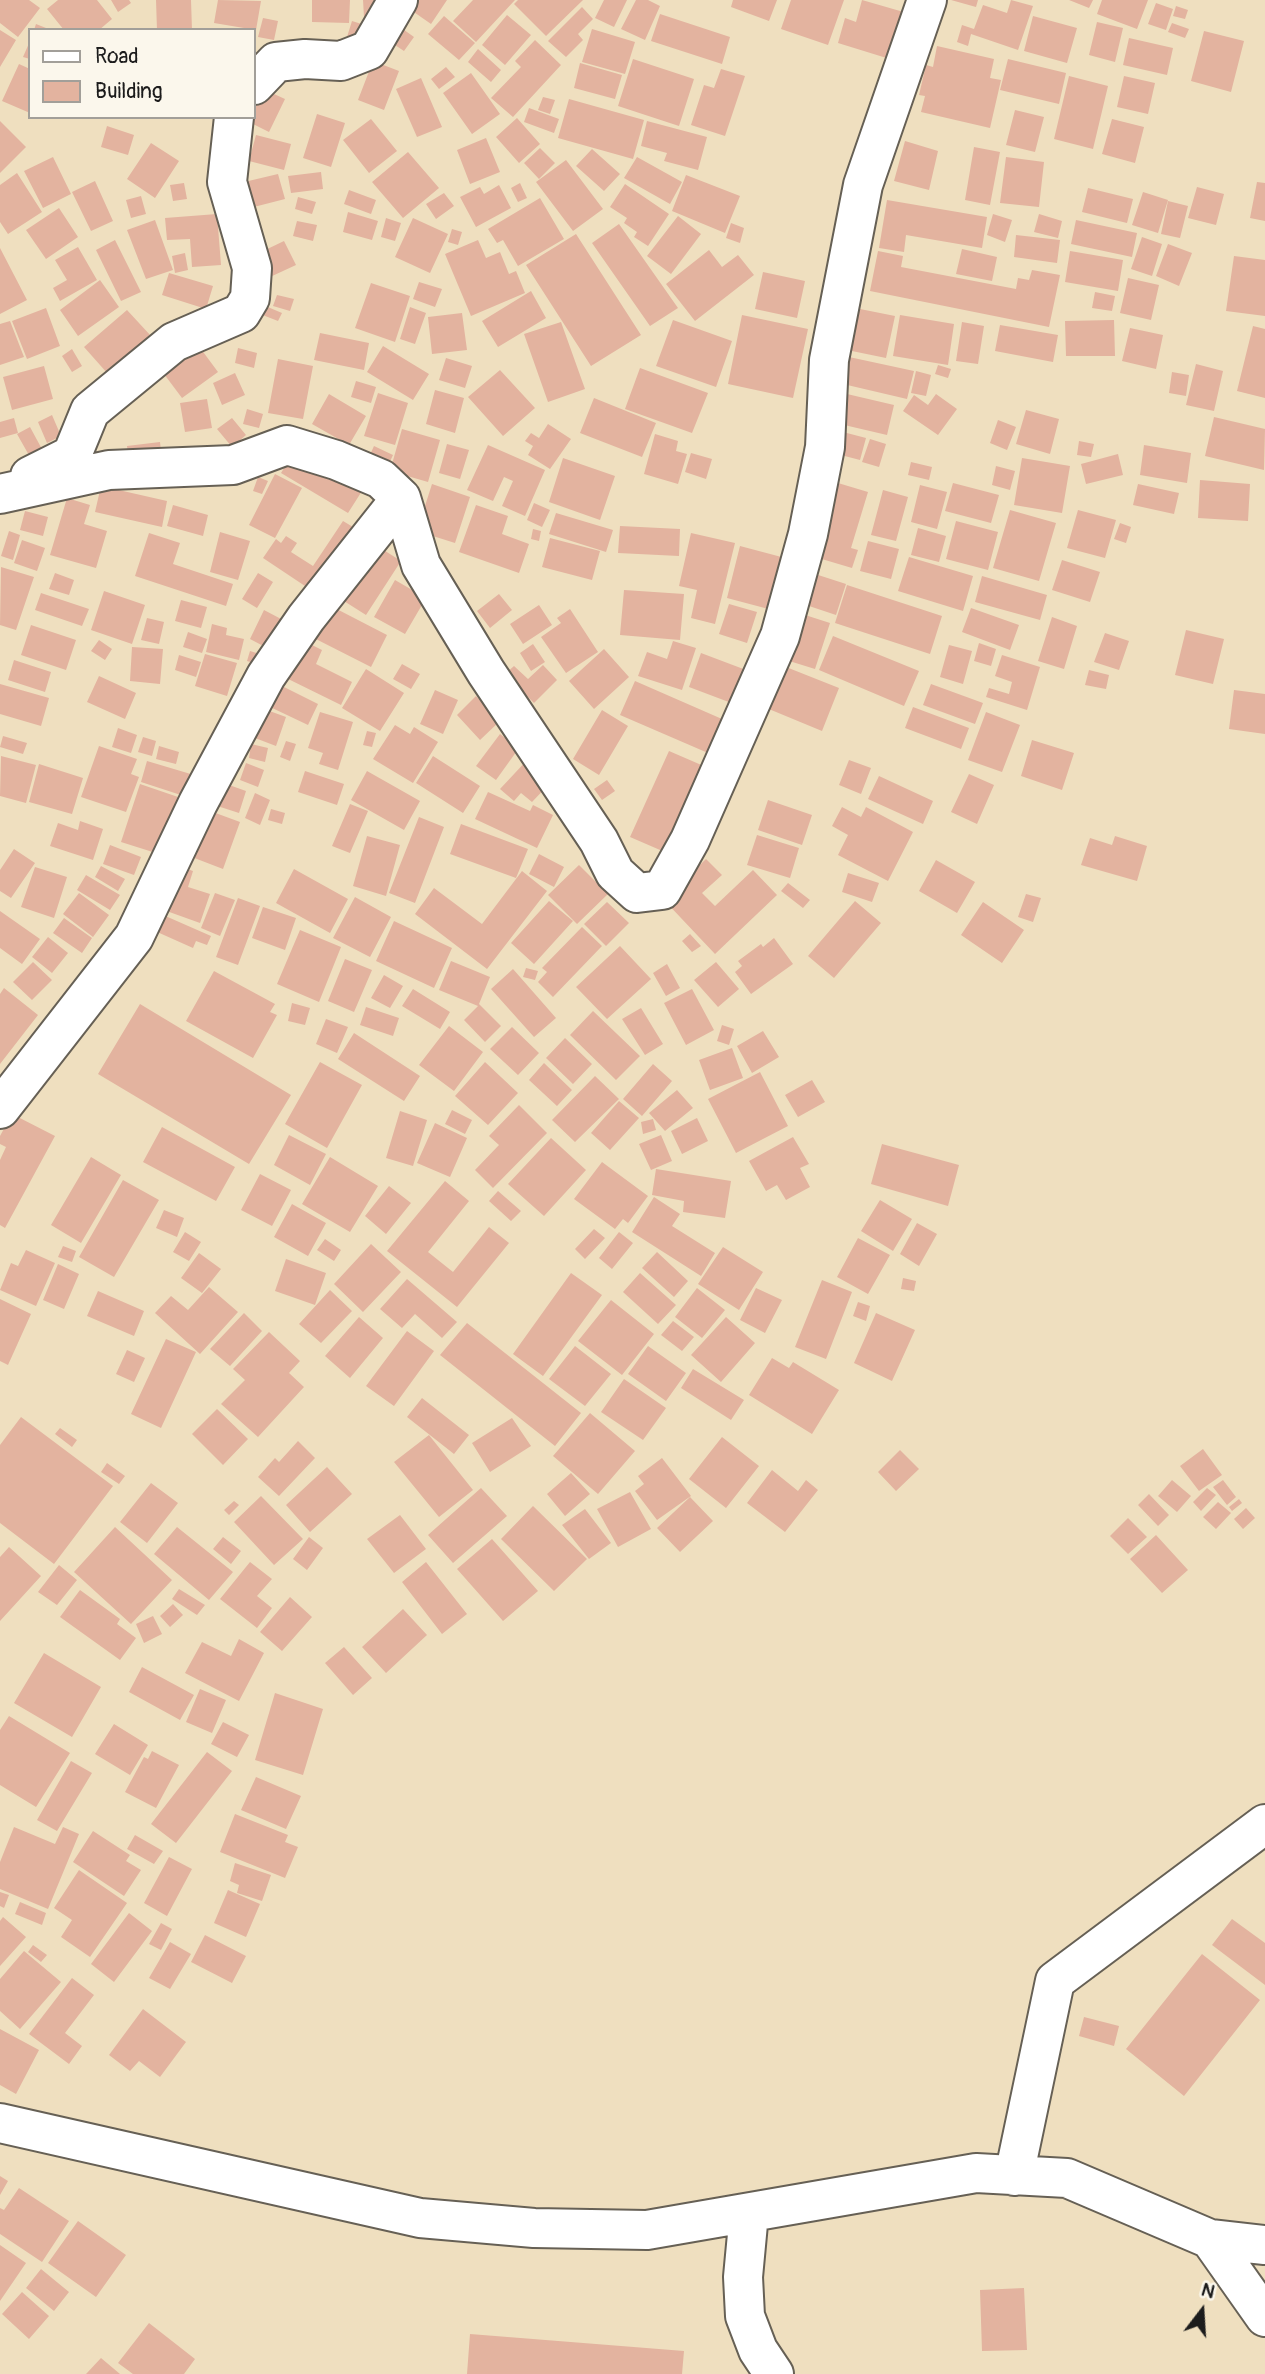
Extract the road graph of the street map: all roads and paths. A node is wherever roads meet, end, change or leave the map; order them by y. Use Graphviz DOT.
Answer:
graph roads {
  1 [pos="398,0"];
  2 [pos="927,0"];
  3 [pos="256,83"];
  4 [pos="234,119"];
  5 [pos="0,493"];
  6 [pos="401,498"];
  7 [pos="0,1110"];
  8 [pos="1265,1824"];
  9 [pos="0,2123"];
  10 [pos="1014,2176"];
  11 [pos="749,2213"];
  12 [pos="1210,2239"];
  13 [pos="1265,2245"];
  14 [pos="1265,2317"];
  15 [pos="774,2374"];
  1 -- 3 [label="street"];
  2 -- 6 [label="street"];
  4 -- 5 [label="street"];
  5 -- 6 [label="street"];
  6 -- 7 [label="street"];
  8 -- 10 [label="street"];
  9 -- 11 [label="street"];
  10 -- 11 [label="street"];
  10 -- 12 [label="street"];
  11 -- 15 [label="street"];
  12 -- 13 [label="street"];
  12 -- 14 [label="street"];
}
